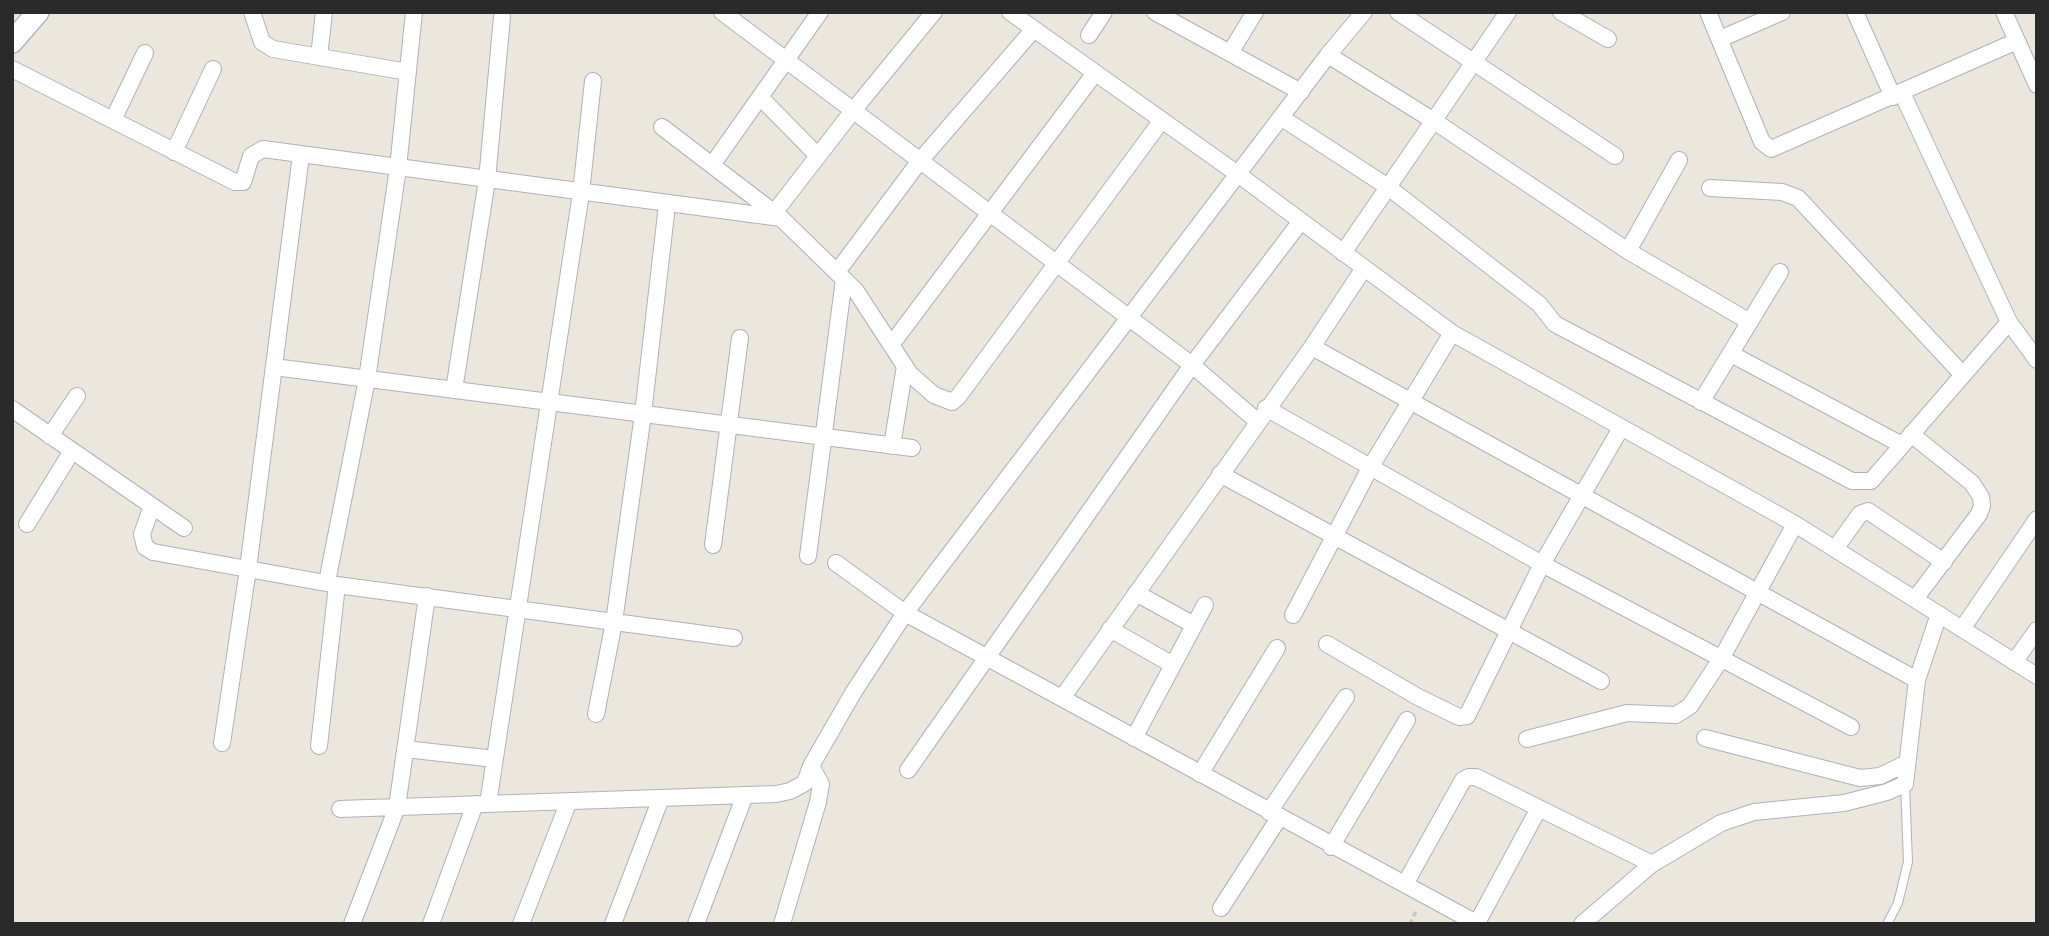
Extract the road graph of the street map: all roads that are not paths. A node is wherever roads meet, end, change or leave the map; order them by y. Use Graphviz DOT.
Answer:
graph roads {
  1 [pos="38,12"];
  2 [pos="252,12"];
  3 [pos="324,12"];
  4 [pos="414,12"];
  5 [pos="722,12"];
  6 [pos="820,12"];
  7 [pos="934,12"];
  8 [pos="1010,12"];
  9 [pos="1104,12"];
  10 [pos="1155,12"];
  11 [pos="1255,12"];
  12 [pos="1364,12"];
  13 [pos="1398,12"];
  14 [pos="1508,12"];
  15 [pos="1561,12"];
  16 [pos="1708,12"];
  17 [pos="1782,12"];
  18 [pos="1855,12"];
  19 [pos="2004,12"];
  20 [pos="1173,16"];
  21 [pos="502,17"];
  22 [pos="1034,29"];
  23 [pos="1089,35"];
  24 [pos="1608,39"];
  25 [pos="1720,39"];
  26 [pos="2017,41"];
  27 [pos="12,42"];
  28 [pos="145,53"];
  29 [pos="1230,53"];
  30 [pos="1328,55"];
  31 [pos="319,57"];
  32 [pos="785,62"];
  33 [pos="1474,62"];
  34 [pos="12,69"];
  35 [pos="213,69"];
  36 [pos="408,72"];
  37 [pos="1095,73"];
  38 [pos="593,81"];
  39 [pos="2037,85"];
  40 [pos="1301,92"];
  41 [pos="1897,95"];
  42 [pos="760,97"];
  43 [pos="852,112"];
  44 [pos="1282,118"];
  45 [pos="113,120"];
  46 [pos="1162,120"];
  47 [pos="1434,121"];
  48 [pos="662,127"];
  49 [pos="174,152"];
  50 [pos="301,155"];
  51 [pos="818,156"];
  52 [pos="1615,156"];
  53 [pos="1679,160"];
  54 [pos="919,162"];
  55 [pos="712,165"];
  56 [pos="398,168"];
  57 [pos="1239,175"];
  58 [pos="487,180"];
  59 [pos="1388,187"];
  60 [pos="1710,188"];
  61 [pos="581,193"];
  62 [pos="667,205"];
  63 [pos="989,214"];
  64 [pos="778,215"];
  65 [pos="1301,221"];
  66 [pos="1628,251"];
  67 [pos="1343,253"];
  68 [pos="1055,262"];
  69 [pos="1364,268"];
  70 [pos="1780,272"];
  71 [pos="841,276"];
  72 [pos="1130,319"];
  73 [pos="1750,322"];
  74 [pos="2009,322"];
  75 [pos="1452,334"];
  76 [pos="740,338"];
  77 [pos="891,345"];
  78 [pos="1312,347"];
  79 [pos="1731,354"];
  80 [pos="2037,359"];
  81 [pos="1192,365"];
  82 [pos="905,366"];
  83 [pos="274,367"];
  84 [pos="1963,375"];
  85 [pos="367,379"];
  86 [pos="454,390"];
  87 [pos="77,396"];
  88 [pos="1409,400"];
  89 [pos="548,402"];
  90 [pos="1701,402"];
  91 [pos="12,410"];
  92 [pos="643,414"];
  93 [pos="1262,415"];
  94 [pos="729,425"];
  95 [pos="1621,428"];
  96 [pos="50,436"];
  97 [pos="823,437"];
  98 [pos="1907,440"];
  99 [pos="892,446"];
  100 [pos="912,448"];
  101 [pos="72,451"];
  102 [pos="1370,468"];
  103 [pos="1220,474"];
  104 [pos="1581,498"];
  105 [pos="152,506"];
  106 [pos="2037,519"];
  107 [pos="27,524"];
  108 [pos="1795,524"];
  109 [pos="184,528"];
  110 [pos="1334,536"];
  111 [pos="713,545"];
  112 [pos="1835,549"];
  113 [pos="807,556"];
  114 [pos="1944,562"];
  115 [pos="836,563"];
  116 [pos="1542,564"];
  117 [pos="248,569"];
  118 [pos="332,583"];
  119 [pos="1136,593"];
  120 [pos="1756,594"];
  121 [pos="427,596"];
  122 [pos="1915,599"];
  123 [pos="1205,604"];
  124 [pos="518,609"];
  125 [pos="905,613"];
  126 [pos="1939,614"];
  127 [pos="1293,615"];
  128 [pos="614,622"];
  129 [pos="1194,625"];
  130 [pos="1110,629"];
  131 [pos="1962,629"];
  132 [pos="2037,629"];
  133 [pos="1509,631"];
  134 [pos="734,638"];
  135 [pos="1327,644"];
  136 [pos="1277,648"];
  137 [pos="986,656"];
  138 [pos="1721,659"];
  139 [pos="2014,662"];
  140 [pos="1173,665"];
  141 [pos="2037,676"];
  142 [pos="1917,680"];
  143 [pos="1601,681"];
  144 [pos="1346,697"];
  145 [pos="1062,698"];
  146 [pos="596,714"];
  147 [pos="1406,720"];
  148 [pos="1851,727"];
  149 [pos="1134,738"];
  150 [pos="1705,738"];
  151 [pos="1527,739"];
  152 [pos="222,743"];
  153 [pos="319,746"];
  154 [pos="405,749"];
  155 [pos="495,759"];
  156 [pos="1907,763"];
  157 [pos="810,766"];
  158 [pos="908,770"];
  159 [pos="1199,774"];
  160 [pos="1905,784"];
  161 [pos="745,795"];
  162 [pos="661,798"];
  163 [pos="569,801"];
  164 [pos="481,804"];
  165 [pos="397,807"];
  166 [pos="1539,808"];
  167 [pos="340,809"];
  168 [pos="1274,815"];
  169 [pos="1331,847"];
  170 [pos="1652,864"];
  171 [pos="1405,884"];
  172 [pos="1221,908"];
  173 [pos="1478,923"];
  174 [pos="352,924"];
  175 [pos="431,924"];
  176 [pos="521,924"];
  177 [pos="613,924"];
  178 [pos="695,924"];
  179 [pos="782,924"];
  180 [pos="1582,924"];
  181 [pos="1887,924"];
  1 -- 27 [label="street"];
  2 -- 31 [label="street"];
  3 -- 31 [label="street"];
  4 -- 36 [label="street"];
  5 -- 32 [label="street"];
  6 -- 32 [label="street"];
  7 -- 43 [label="street"];
  8 -- 22 [label="street"];
  9 -- 23 [label="street"];
  10 -- 20 [label="street"];
  11 -- 29 [label="street"];
  12 -- 30 [label="street"];
  13 -- 33 [label="street"];
  14 -- 33 [label="street"];
  15 -- 24 [label="street"];
  16 -- 25 [label="street"];
  17 -- 25 [label="street"];
  18 -- 41 [label="street"];
  19 -- 26 [label="street"];
  20 -- 29 [label="street"];
  21 -- 58 [label="street"];
  22 -- 37 [label="street"];
  22 -- 54 [label="street"];
  25 -- 41 [label="street"];
  26 -- 39 [label="street"];
  26 -- 41 [label="street"];
  28 -- 45 [label="street"];
  29 -- 40 [label="street"];
  30 -- 40 [label="street"];
  30 -- 47 [label="street"];
  31 -- 36 [label="street"];
  32 -- 42 [label="street"];
  32 -- 43 [label="street"];
  33 -- 47 [label="street"];
  33 -- 52 [label="street"];
  34 -- 45 [label="street"];
  35 -- 49 [label="street"];
  36 -- 56 [label="street"];
  37 -- 46 [label="street"];
  37 -- 63 [label="street"];
  38 -- 61 [label="street"];
  40 -- 44 [label="street"];
  41 -- 74 [label="street"];
  42 -- 51 [label="street"];
  42 -- 55 [label="street"];
  43 -- 51 [label="street"];
  43 -- 54 [label="street"];
  44 -- 57 [label="street"];
  44 -- 59 [label="street"];
  45 -- 49 [label="street"];
  46 -- 57 [label="street"];
  46 -- 68 [label="street"];
  47 -- 59 [label="street"];
  47 -- 66 [label="street"];
  48 -- 55 [label="street"];
  49 -- 50 [label="street"];
  50 -- 56 [label="street"];
  50 -- 83 [label="street"];
  51 -- 64 [label="street"];
  53 -- 66 [label="street"];
  54 -- 63 [label="street"];
  54 -- 71 [label="street"];
  55 -- 64 [label="street"];
  56 -- 58 [label="street"];
  56 -- 85 [label="street"];
  57 -- 65 [label="street"];
  57 -- 72 [label="street"];
  58 -- 61 [label="street"];
  58 -- 86 [label="street"];
  59 -- 67 [label="street"];
  59 -- 90 [label="street"];
  60 -- 84 [label="street"];
  61 -- 62 [label="street"];
  61 -- 89 [label="street"];
  62 -- 64 [label="street"];
  62 -- 92 [label="street"];
  63 -- 68 [label="street"];
  63 -- 77 [label="street"];
  64 -- 71 [label="street"];
  65 -- 67 [label="street"];
  65 -- 81 [label="street"];
  66 -- 73 [label="street"];
  67 -- 69 [label="street"];
  68 -- 72 [label="street"];
  68 -- 82 [label="street"];
  69 -- 75 [label="street"];
  69 -- 78 [label="street"];
  70 -- 73 [label="street"];
  71 -- 77 [label="street"];
  71 -- 97 [label="street"];
  72 -- 81 [label="street"];
  72 -- 125 [label="street"];
  73 -- 79 [label="street"];
  74 -- 80 [label="street"];
  74 -- 84 [label="street"];
  75 -- 88 [label="street"];
  75 -- 95 [label="street"];
  76 -- 94 [label="street"];
  77 -- 82 [label="street"];
  78 -- 88 [label="street"];
  78 -- 93 [label="street"];
  79 -- 90 [label="street"];
  79 -- 98 [label="street"];
  81 -- 93 [label="street"];
  81 -- 137 [label="street"];
  82 -- 99 [label="street"];
  83 -- 85 [label="street"];
  83 -- 117 [label="street"];
  84 -- 98 [label="street"];
  85 -- 86 [label="street"];
  85 -- 118 [label="street"];
  86 -- 89 [label="street"];
  87 -- 96 [label="street"];
  88 -- 102 [label="street"];
  88 -- 104 [label="street"];
  89 -- 92 [label="street"];
  89 -- 124 [label="street"];
  90 -- 98 [label="street"];
  91 -- 96 [label="street"];
  92 -- 94 [label="street"];
  92 -- 128 [label="street"];
  93 -- 102 [label="street"];
  93 -- 103 [label="street"];
  94 -- 97 [label="street"];
  94 -- 111 [label="street"];
  95 -- 104 [label="street"];
  95 -- 108 [label="street"];
  96 -- 101 [label="street"];
  97 -- 99 [label="street"];
  97 -- 113 [label="street"];
  98 -- 114 [label="street"];
  99 -- 100 [label="street"];
  101 -- 105 [label="street"];
  101 -- 107 [label="street"];
  102 -- 110 [label="street"];
  102 -- 116 [label="street"];
  103 -- 110 [label="street"];
  103 -- 119 [label="street"];
  104 -- 116 [label="street"];
  104 -- 120 [label="street"];
  105 -- 109 [label="street"];
  105 -- 117 [label="street"];
  106 -- 131 [label="street"];
  108 -- 112 [label="street"];
  108 -- 120 [label="street"];
  110 -- 127 [label="street"];
  110 -- 133 [label="street"];
  112 -- 114 [label="street"];
  112 -- 122 [label="street"];
  114 -- 122 [label="street"];
  115 -- 125 [label="street"];
  116 -- 133 [label="street"];
  116 -- 138 [label="street"];
  117 -- 118 [label="street"];
  117 -- 152 [label="street"];
  118 -- 121 [label="street"];
  118 -- 153 [label="street"];
  119 -- 129 [label="street"];
  119 -- 130 [label="street"];
  120 -- 138 [label="street"];
  120 -- 142 [label="street"];
  121 -- 124 [label="street"];
  121 -- 154 [label="street"];
  122 -- 126 [label="street"];
  123 -- 129 [label="street"];
  124 -- 128 [label="street"];
  124 -- 155 [label="street"];
  125 -- 137 [label="street"];
  125 -- 157 [label="street"];
  126 -- 131 [label="street"];
  126 -- 142 [label="street"];
  128 -- 134 [label="street"];
  128 -- 146 [label="street"];
  129 -- 140 [label="street"];
  130 -- 140 [label="street"];
  130 -- 145 [label="street"];
  131 -- 139 [label="street"];
  132 -- 139 [label="street"];
  133 -- 135 [label="street"];
  133 -- 143 [label="street"];
  136 -- 159 [label="street"];
  137 -- 145 [label="street"];
  137 -- 158 [label="street"];
  138 -- 148 [label="street"];
  138 -- 151 [label="street"];
  139 -- 141 [label="street"];
  140 -- 149 [label="street"];
  142 -- 156 [label="street"];
  144 -- 168 [label="street"];
  145 -- 149 [label="street"];
  147 -- 169 [label="street"];
  149 -- 159 [label="street"];
  150 -- 156 [label="street"];
  154 -- 155 [label="street"];
  154 -- 165 [label="street"];
  155 -- 164 [label="street"];
  156 -- 160 [label="street"];
  157 -- 161 [label="street"];
  157 -- 179 [label="street"];
  159 -- 168 [label="street"];
  160 -- 170 [label="street"];
  160 -- 181 [label="lane"];
  161 -- 162 [label="street"];
  161 -- 178 [label="street"];
  162 -- 163 [label="street"];
  162 -- 177 [label="street"];
  163 -- 164 [label="street"];
  163 -- 176 [label="street"];
  164 -- 165 [label="street"];
  164 -- 175 [label="street"];
  165 -- 167 [label="street"];
  165 -- 174 [label="street"];
  166 -- 170 [label="street"];
  166 -- 171 [label="street"];
  166 -- 173 [label="street"];
  168 -- 169 [label="street"];
  168 -- 172 [label="street"];
  169 -- 171 [label="street"];
  170 -- 180 [label="street"];
  171 -- 173 [label="street"];
}
